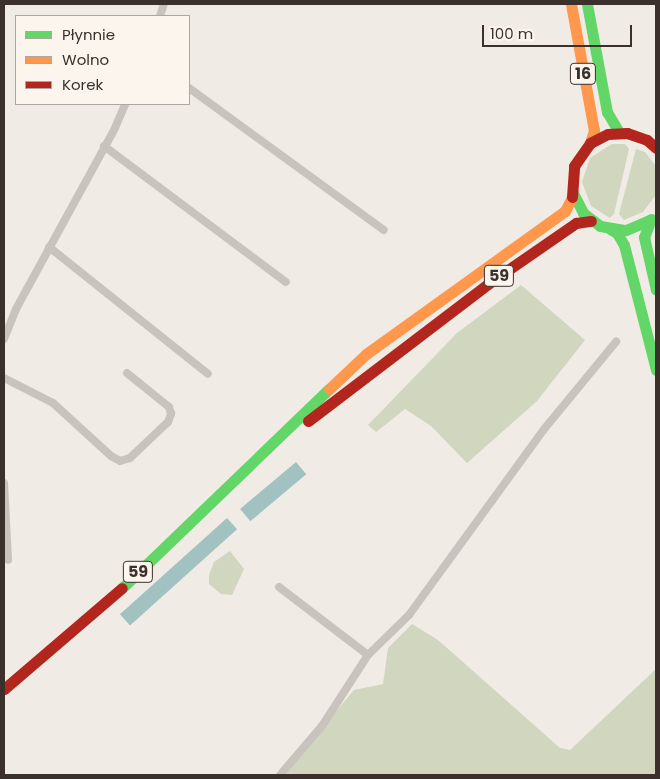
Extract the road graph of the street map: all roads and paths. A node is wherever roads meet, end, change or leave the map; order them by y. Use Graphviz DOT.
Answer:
graph roads {
  1 [pos="572,4"];
  2 [pos="587,4"];
  3 [pos="190,89"];
  4 [pos="124,105"];
  5 [pos="619,132"];
  6 [pos="590,143"];
  7 [pos="104,146"];
  8 [pos="656,148"];
  9 [pos="573,193"];
  10 [pos="653,217"];
  11 [pos="592,221"];
  12 [pos="610,229"];
  13 [pos="384,230"];
  14 [pos="49,247"];
  15 [pos="286,282"];
  16 [pos="656,290"];
  17 [pos="4,338"];
  18 [pos="616,342"];
  19 [pos="656,370"];
  20 [pos="127,373"];
  21 [pos="208,374"];
  22 [pos="4,378"];
  23 [pos="268,451"];
  24 [pos="4,483"];
  25 [pos="8,560"];
  26 [pos="280,588"];
  27 [pos="368,655"];
  28 [pos="4,689"];
  29 [pos="280,775"];
  1 -- 6 [label="main road, 16"];
  2 -- 5 [label="main road, 16"];
  3 -- 13 [label="street"];
  4 -- 7 [label="street"];
  5 -- 6 [label="main road"];
  5 -- 8 [label="main road"];
  6 -- 9 [label="main road"];
  7 -- 14 [label="street"];
  7 -- 15 [label="street"];
  9 -- 11 [label="main road"];
  9 -- 23 [label="main road, 59"];
  10 -- 12 [label="main road"];
  10 -- 16 [label="main road"];
  11 -- 12 [label="main road"];
  11 -- 23 [label="main road, 59"];
  12 -- 19 [label="main road"];
  14 -- 17 [label="street"];
  14 -- 21 [label="street"];
  18 -- 27 [label="street"];
  20 -- 22 [label="street"];
  23 -- 28 [label="main road, 59"];
  24 -- 25 [label="street"];
  26 -- 27 [label="street"];
  27 -- 29 [label="street"];
}
